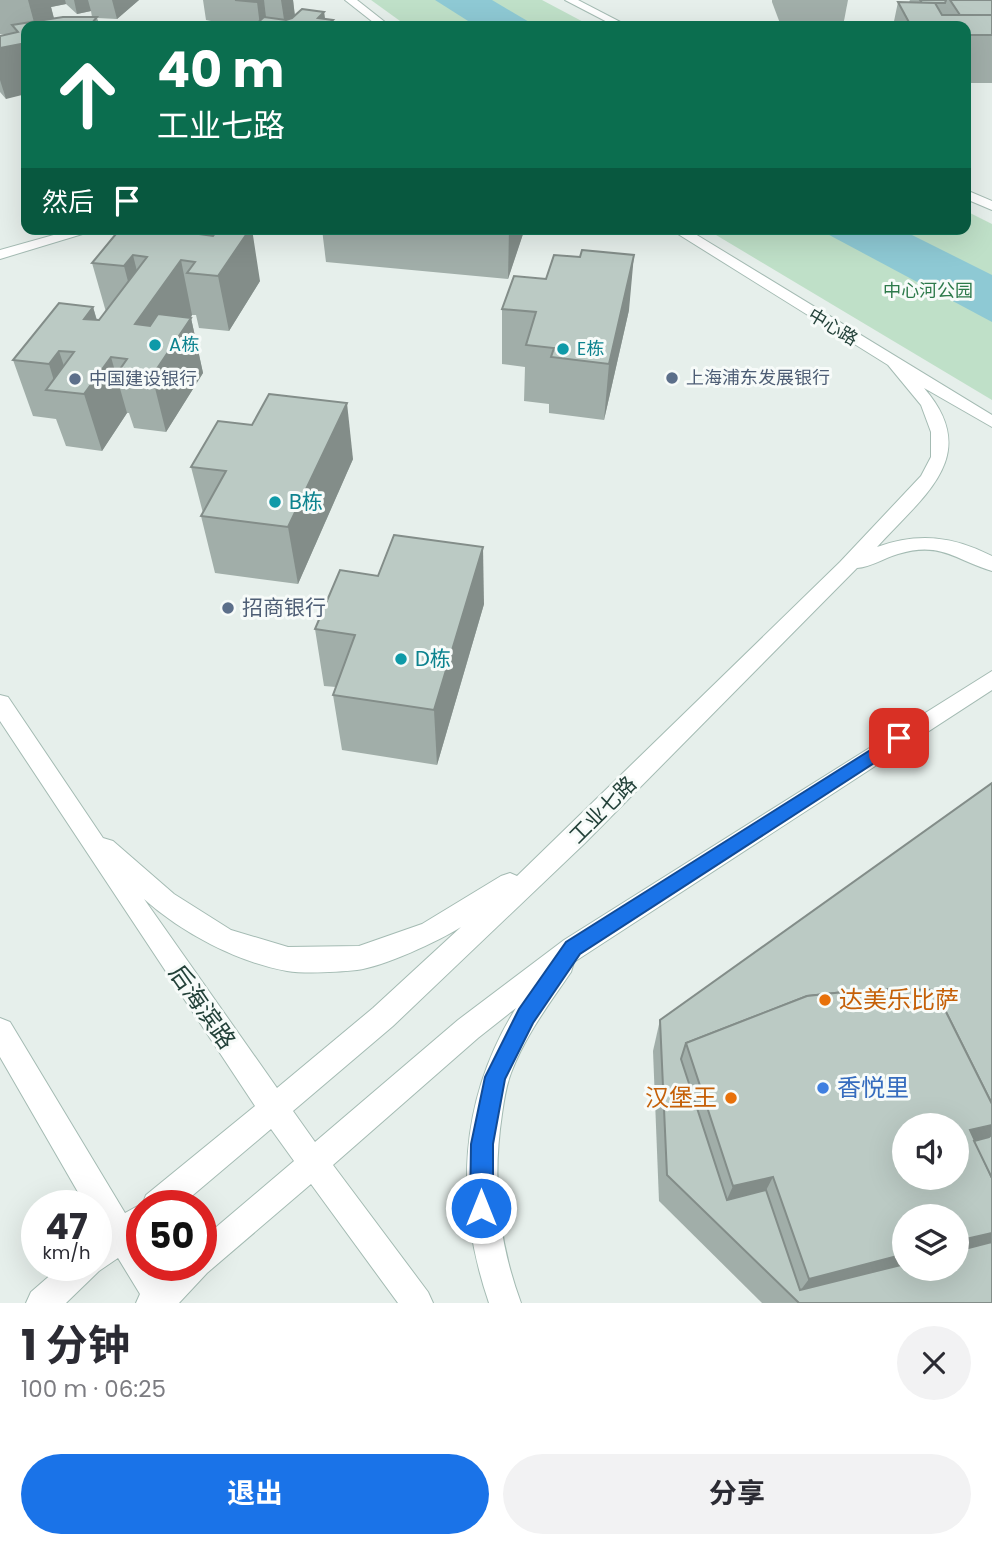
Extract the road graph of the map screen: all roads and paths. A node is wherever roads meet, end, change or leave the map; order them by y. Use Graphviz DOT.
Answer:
graph roads {
  1 [pos="350,0"];
  2 [pos="570,0"];
  3 [pos="378,21"];
  4 [pos="613,21"];
  5 [pos="971,196"];
  6 [pos="992,206"];
  7 [pos="71,235"];
  8 [pos="687,235"];
  9 [pos="0,255"];
  10 [pos="895,364"];
  11 [pos="990,419"];
  12 [pos="992,564"];
  13 [pos="847,567"];
  14 [pos="992,678"];
  15 [pos="0,703"];
  16 [pos="83,829"];
  17 [pos="577,836"];
  18 [pos="573,948"];
  19 [pos="0,1031"];
  20 [pos="274,1108"];
  21 [pos="312,1162"];
  22 [pos="176,1190"];
  23 [pos="126,1218"];
  24 [pos="126,1232"];
  25 [pos="112,1244"];
  26 [pos="217,1246"];
  27 [pos="67,1281"];
  28 [pos="151,1281"];
  29 [pos="179,1281"];
  30 [pos="158,1301"];
  31 [pos="42,1303"];
  32 [pos="417,1303"];
  33 [pos="505,1303"];
  1 -- 3 [label="main road"];
  2 -- 4 [label="main road"];
  5 -- 6 [label="main road"];
  7 -- 9 [label="main road"];
  8 -- 10 [label="main road, 中心路"];
  10 -- 11 [label="main road, 中心路"];
  10 -- 13 [label="main road, 工业七路"];
  12 -- 13 [label="main road"];
  13 -- 17 [label="main road, 工业七路"];
  14 -- 18 [label="main road"];
  15 -- 16 [label="main road, 后海滨路"];
  16 -- 17 [label="main road"];
  16 -- 20 [label="main road, 后海滨路"];
  17 -- 20 [label="main road, 工业七路"];
  18 -- 21 [label="main road"];
  18 -- 33 [label="main road"];
  19 -- 23 [label="main road"];
  20 -- 21 [label="main road, 后海滨路"];
  20 -- 22 [label="main road, 工业七路"];
  21 -- 26 [label="main road"];
  21 -- 32 [label="main road, 后海滨路"];
  24 -- 25 [label="main road"];
  27 -- 31 [label="main road"];
  28 -- 30 [label="main road"];
  29 -- 30 [label="main road"];
}
